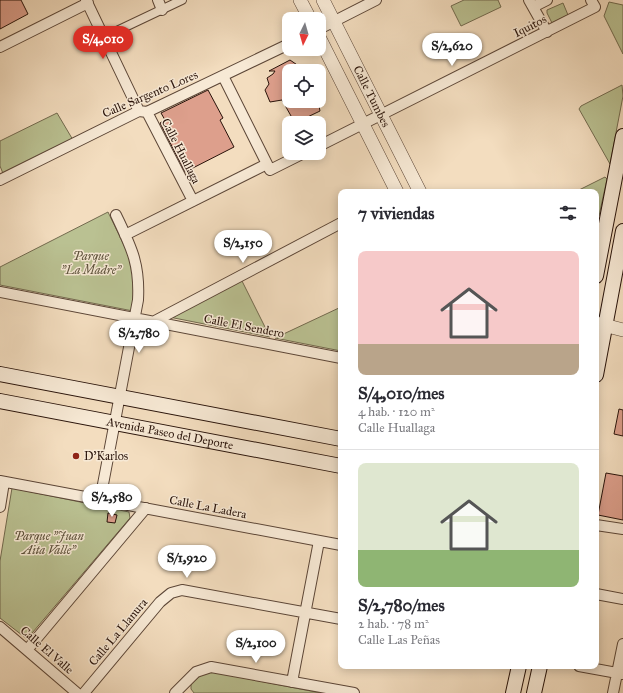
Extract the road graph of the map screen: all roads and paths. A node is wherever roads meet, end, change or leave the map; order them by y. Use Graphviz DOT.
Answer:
graph roads {
  1 [pos="158,0"];
  2 [pos="182,0"];
  3 [pos="300,0"];
  4 [pos="323,0"];
  5 [pos="376,0"];
  6 [pos="547,0"];
  7 [pos="592,0"];
  8 [pos="87,1"];
  9 [pos="531,4"];
  10 [pos="162,10"];
  11 [pos="306,12"];
  12 [pos="334,21"];
  13 [pos="326,25"];
  14 [pos="547,32"];
  15 [pos="104,38"];
  16 [pos="0,47"];
  17 [pos="282,47"];
  18 [pos="326,51"];
  19 [pos="223,76"];
  20 [pos="143,111"];
  21 [pos="381,115"];
  22 [pos="363,125"];
  23 [pos="623,136"];
  24 [pos="326,143"];
  25 [pos="286,160"];
  26 [pos="268,167"];
  27 [pos="0,180"];
  28 [pos="395,189"];
  29 [pos="418,189"];
  30 [pos="193,201"];
  31 [pos="116,215"];
  32 [pos="338,225"];
  33 [pos="623,231"];
  34 [pos="125,235"];
  35 [pos="621,250"];
  36 [pos="599,260"];
  37 [pos="0,292"];
  38 [pos="135,318"];
  39 [pos="153,322"];
  40 [pos="601,325"];
  41 [pos="623,330"];
  42 [pos="599,345"];
  43 [pos="338,357"];
  44 [pos="0,374"];
  45 [pos="119,397"];
  46 [pos="0,401"];
  47 [pos="114,422"];
  48 [pos="338,438"];
  49 [pos="338,465"];
  50 [pos="2,482"];
  51 [pos="100,500"];
  52 [pos="0,507"];
  53 [pos="146,508"];
  54 [pos="599,525"];
  55 [pos="623,529"];
  56 [pos="319,541"];
  57 [pos="338,544"];
  58 [pos="599,595"];
  59 [pos="623,599"];
  60 [pos="305,613"];
  61 [pos="338,618"];
  62 [pos="0,627"];
  63 [pos="623,644"];
  64 [pos="27,650"];
  65 [pos="518,669"];
  66 [pos="539,669"];
  67 [pos="594,669"];
  68 [pos="620,674"];
  69 [pos="292,682"];
  70 [pos="179,692"];
  71 [pos="77,693"];
  72 [pos="84,693"];
  73 [pos="354,693"];
  74 [pos="513,693"];
  75 [pos="534,693"];
  76 [pos="613,693"];
  1 -- 10 [label="street"];
  2 -- 10 [label="street"];
  3 -- 11 [label="street"];
  4 -- 12 [label="street, Calle Tumbes"];
  5 -- 12 [label="street"];
  6 -- 9 [label="street, Iquitos"];
  7 -- 14 [label="street, Iquitos"];
  8 -- 15 [label="street, Calle Huallaga"];
  8 -- 16 [label="street"];
  9 -- 14 [label="street"];
  10 -- 15 [label="street"];
  12 -- 13 [label="street"];
  12 -- 21 [label="street, Calle Tumbes"];
  14 -- 21 [label="street, Iquitos"];
  15 -- 20 [label="street, Calle Huallaga"];
  17 -- 19 [label="street, Calle Sargento Lores"];
  18 -- 22 [label="street, Calle Tumbes"];
  19 -- 20 [label="street, Calle Sargento Lores"];
  19 -- 26 [label="street"];
  20 -- 27 [label="street, Calle Sargento Lores"];
  20 -- 30 [label="street, Calle Huallaga"];
  21 -- 22 [label="street, Iquitos"];
  21 -- 29 [label="street, Calle Tumbes"];
  22 -- 24 [label="street, Iquitos"];
  22 -- 28 [label="street, Calle Tumbes"];
  23 -- 36 [label="main road"];
  25 -- 26 [label="street"];
  26 -- 30 [label="street"];
  30 -- 34 [label="street"];
  31 -- 34 [label="street"];
  32 -- 39 [label="street"];
  33 -- 35 [label="main road"];
  34 -- 38 [label="street"];
  35 -- 40 [label="main road"];
  37 -- 38 [label="street, Calle El Sendero"];
  38 -- 39 [label="street, Calle El Sendero"];
  38 -- 45 [label="street"];
  39 -- 43 [label="street, Calle El Sendero"];
  40 -- 41 [label="street"];
  40 -- 42 [label="main road"];
  44 -- 45 [label="main road"];
  45 -- 47 [label="street"];
  45 -- 48 [label="main road"];
  46 -- 47 [label="main road, Avenida Paseo del Deporte"];
  47 -- 49 [label="main road, Avenida Paseo del Deporte"];
  47 -- 51 [label="street"];
  50 -- 51 [label="street, Calle La Ladera"];
  50 -- 52 [label="street"];
  51 -- 53 [label="street, Calle La Ladera"];
  53 -- 56 [label="street, Calle La Ladera"];
  53 -- 64 [label="street"];
  54 -- 55 [label="street"];
  56 -- 57 [label="street, Calle La Ladera"];
  56 -- 60 [label="street"];
  58 -- 59 [label="street"];
  60 -- 61 [label="street, Calle La Llanura"];
  60 -- 69 [label="street"];
  60 -- 72 [label="street, Calle La Llanura"];
  62 -- 64 [label="street, Calle El Valle"];
  63 -- 68 [label="street"];
  64 -- 71 [label="street, Calle El Valle"];
  65 -- 74 [label="main road"];
  66 -- 75 [label="main road"];
  67 -- 68 [label="street"];
  68 -- 76 [label="street"];
  69 -- 70 [label="street"];
  69 -- 73 [label="street"];
}
